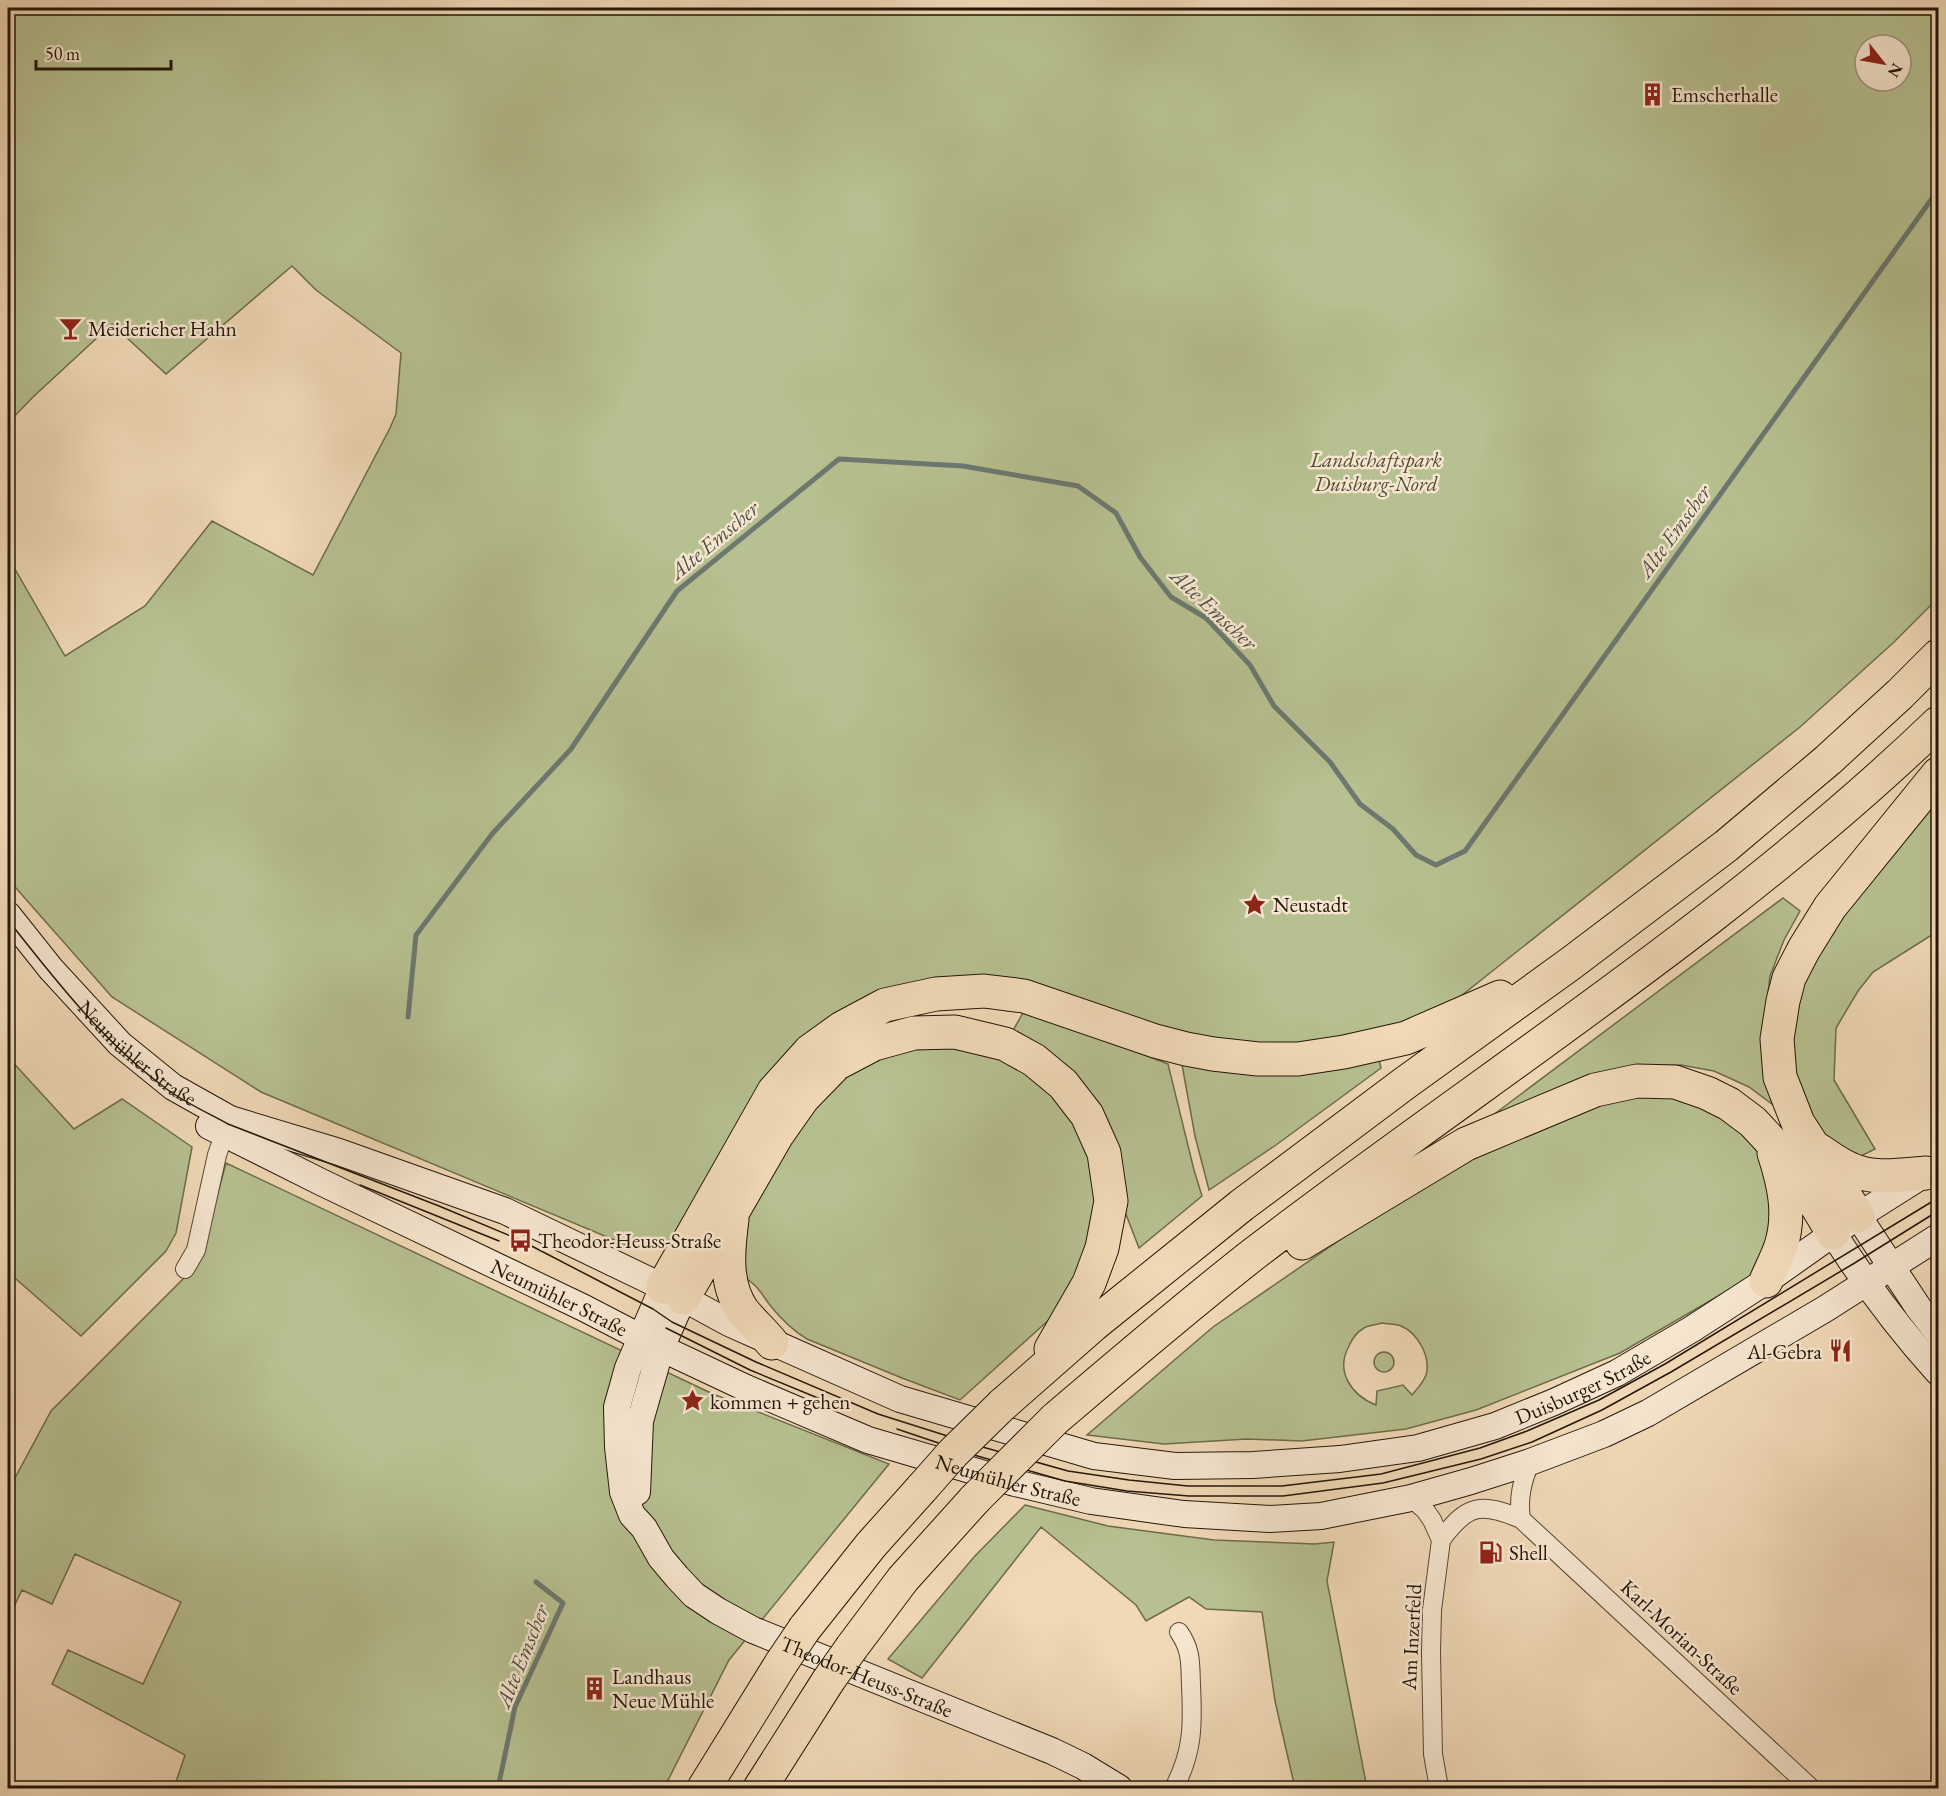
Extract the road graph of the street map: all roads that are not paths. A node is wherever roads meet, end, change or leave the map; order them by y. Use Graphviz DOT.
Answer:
graph roads {
  1 [pos="1938,656"];
  2 [pos="1938,723"];
  3 [pos="1938,774"];
  4 [pos="8,915"];
  5 [pos="8,941"];
  6 [pos="1570,964"];
  7 [pos="227,1126"];
  8 [pos="1769,1140"];
  9 [pos="1812,1146"];
  10 [pos="1932,1169"];
  11 [pos="732,1211"];
  12 [pos="1846,1225"];
  13 [pos="1938,1237"];
  14 [pos="1256,1262"];
  15 [pos="1892,1267"];
  16 [pos="184,1269"];
  17 [pos="1766,1281"];
  18 [pos="1866,1284"];
  19 [pos="673,1293"];
  20 [pos="1938,1333"];
  21 [pos="651,1343"];
  22 [pos="772,1343"];
  23 [pos="1938,1372"];
  24 [pos="1035,1377"];
  25 [pos="1530,1462"];
  26 [pos="1175,1466"];
  27 [pos="1411,1498"];
  28 [pos="1521,1520"];
  29 [pos="1441,1540"];
  30 [pos="1179,1632"];
  31 [pos="704,1788"];
  32 [pos="760,1788"];
  33 [pos="1119,1788"];
  34 [pos="1174,1788"];
  35 [pos="1439,1788"];
  36 [pos="1811,1788"];
  1 -- 6 [label="highway"];
  2 -- 14 [label="highway"];
  3 -- 9 [label="highway"];
  4 -- 7 [label="main road, Neumühler Straße"];
  5 -- 7 [label="main road, Neumühler Straße"];
  6 -- 19 [label="highway"];
  6 -- 24 [label="highway"];
  7 -- 16 [label="street"];
  7 -- 19 [label="main road, Neumühler Straße"];
  7 -- 21 [label="main road, Neumühler Straße"];
  8 -- 12 [label="highway"];
  8 -- 14 [label="highway"];
  8 -- 17 [label="highway"];
  9 -- 10 [label="highway"];
  9 -- 12 [label="highway"];
  10 -- 12 [label="main road, Duisburger Straße"];
  11 -- 19 [label="highway"];
  11 -- 22 [label="highway"];
  11 -- 24 [label="highway"];
  12 -- 15 [label="main road"];
  12 -- 17 [label="main road, Duisburger Straße"];
  12 -- 18 [label="main road"];
  13 -- 15 [label="main road"];
  14 -- 32 [label="highway, bridge"];
  15 -- 18 [label="main road"];
  15 -- 20 [label="main road"];
  17 -- 26 [label="main road, Duisburger Straße"];
  18 -- 23 [label="main road"];
  18 -- 25 [label="main road"];
  19 -- 21 [label="main road, Theodor-Heuss-Straße"];
  19 -- 22 [label="main road, Neumühler Straße"];
  21 -- 27 [label="main road, Neumühler Straße"];
  21 -- 33 [label="main road, Theodor-Heuss-Straße"];
  22 -- 26 [label="main road, Neumühler Straße"];
  24 -- 31 [label="highway, bridge"];
  25 -- 27 [label="main road"];
  25 -- 28 [label="street"];
  27 -- 29 [label="street"];
  28 -- 29 [label="street, Karl-Morian-Straße"];
  28 -- 36 [label="street, Karl-Morian-Straße"];
  29 -- 35 [label="street, Am Inzerfeld"];
  30 -- 34 [label="street"];
}
